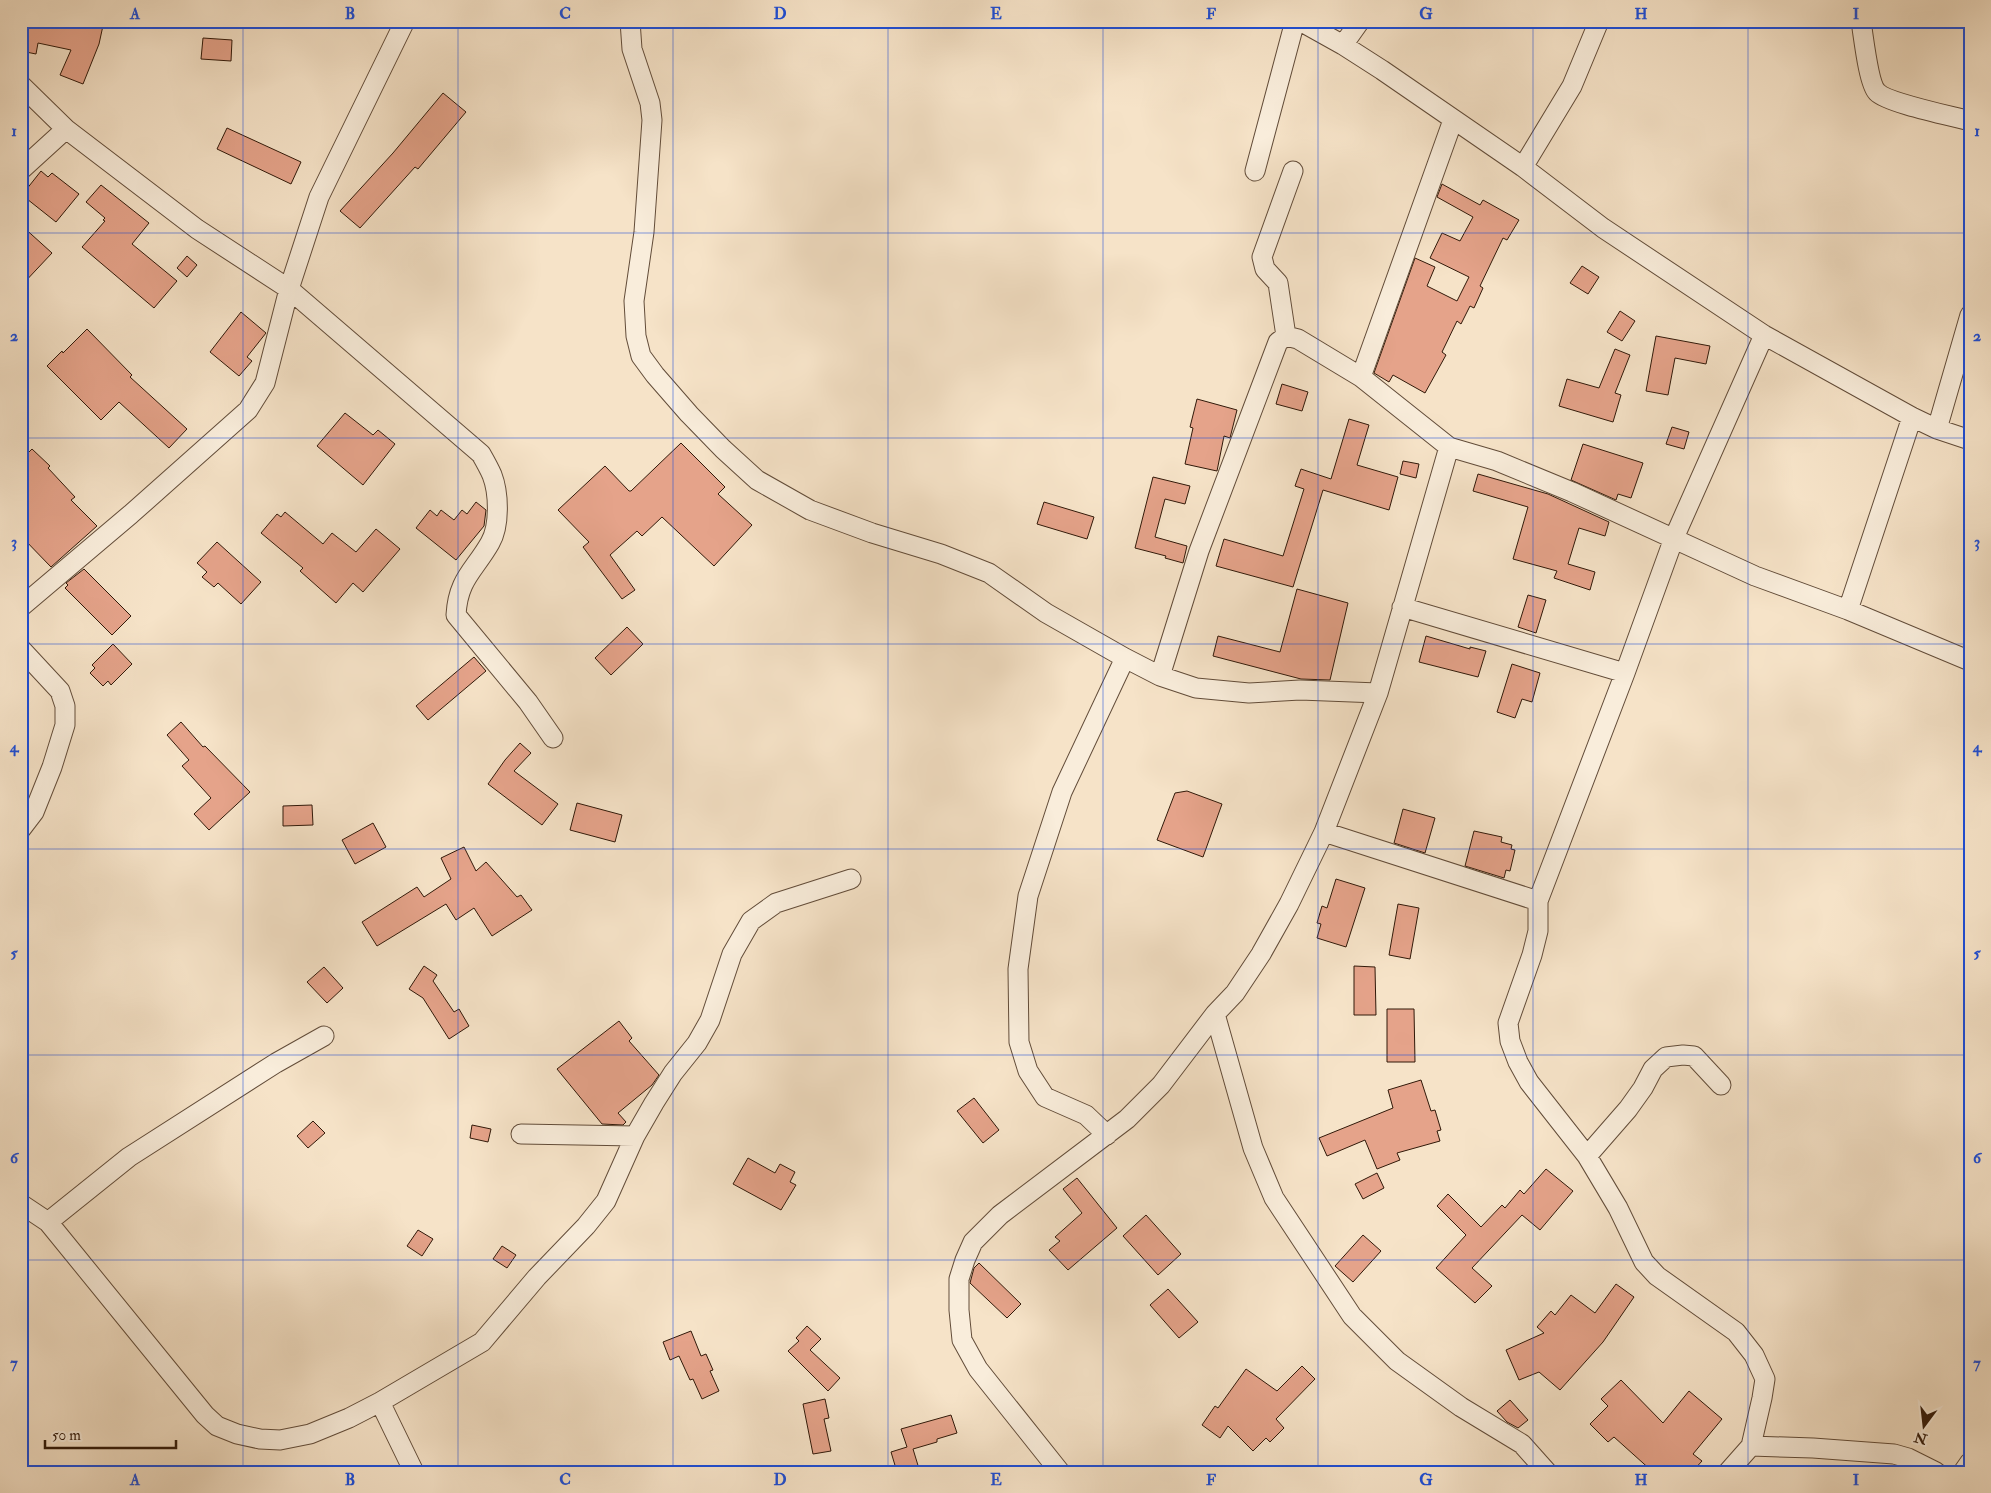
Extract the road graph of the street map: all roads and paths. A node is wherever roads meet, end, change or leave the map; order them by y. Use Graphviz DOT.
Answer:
graph roads {
  1 [pos="405,21"];
  2 [pos="630,21"];
  3 [pos="1295,21"];
  4 [pos="1300,21"];
  5 [pos="1360,21"];
  6 [pos="1599,21"];
  7 [pos="1863,21"];
  8 [pos="1343,45"];
  9 [pos="21,85"];
  10 [pos="1453,120"];
  11 [pos="1970,120"];
  12 [pos="66,129"];
  13 [pos="1523,167"];
  14 [pos="21,170"];
  15 [pos="1293,171"];
  16 [pos="1255,172"];
  17 [pos="289,289"];
  18 [pos="1970,315"];
  19 [pos="1764,335"];
  20 [pos="1286,336"];
  21 [pos="1361,377"];
  22 [pos="1912,417"];
  23 [pos="1937,429"];
  24 [pos="1970,440"];
  25 [pos="1449,447"];
  26 [pos="1674,538"];
  27 [pos="21,607"];
  28 [pos="1402,607"];
  29 [pos="1848,610"];
  30 [pos="21,649"];
  31 [pos="1125,658"];
  32 [pos="1970,661"];
  33 [pos="1625,674"];
  34 [pos="1160,676"];
  35 [pos="1378,693"];
  36 [pos="553,738"];
  37 [pos="21,829"];
  38 [pos="1324,832"];
  39 [pos="851,878"];
  40 [pos="1538,901"];
  41 [pos="1215,1014"];
  42 [pos="324,1036"];
  43 [pos="1721,1085"];
  44 [pos="521,1134"];
  45 [pos="1107,1135"];
  46 [pos="635,1136"];
  47 [pos="1587,1156"];
  48 [pos="21,1204"];
  49 [pos="48,1222"];
  50 [pos="380,1402"];
  51 [pos="1751,1446"];
  52 [pos="1970,1462"];
  53 [pos="414,1472"];
  54 [pos="1060,1472"];
  55 [pos="1548,1472"];
  56 [pos="1728,1472"];
  57 [pos="1936,1472"];
  58 [pos="1963,1472"];
  1 -- 17 [label="street"];
  2 -- 31 [label="street"];
  3 -- 16 [label="street"];
  4 -- 8 [label="street"];
  5 -- 8 [label="street"];
  6 -- 13 [label="street"];
  7 -- 11 [label="street"];
  8 -- 10 [label="street"];
  9 -- 12 [label="street"];
  10 -- 13 [label="street"];
  10 -- 21 [label="street"];
  12 -- 14 [label="street"];
  12 -- 17 [label="street"];
  13 -- 19 [label="street"];
  15 -- 20 [label="street"];
  17 -- 27 [label="street"];
  17 -- 36 [label="street"];
  18 -- 23 [label="street"];
  19 -- 22 [label="street"];
  19 -- 26 [label="street"];
  20 -- 21 [label="street"];
  20 -- 34 [label="street"];
  21 -- 25 [label="street"];
  22 -- 23 [label="street"];
  22 -- 29 [label="street"];
  23 -- 24 [label="street"];
  25 -- 26 [label="street"];
  25 -- 28 [label="street"];
  26 -- 29 [label="street"];
  26 -- 33 [label="street"];
  28 -- 33 [label="street"];
  28 -- 35 [label="street"];
  29 -- 32 [label="street"];
  30 -- 37 [label="street"];
  31 -- 34 [label="street"];
  31 -- 45 [label="street"];
  33 -- 40 [label="street"];
  34 -- 35 [label="street"];
  35 -- 38 [label="street"];
  38 -- 40 [label="street"];
  38 -- 41 [label="street"];
  39 -- 46 [label="street"];
  40 -- 47 [label="street"];
  41 -- 45 [label="street"];
  41 -- 55 [label="street"];
  42 -- 49 [label="street"];
  43 -- 47 [label="street"];
  44 -- 46 [label="street"];
  45 -- 54 [label="street"];
  46 -- 50 [label="street"];
  47 -- 51 [label="street"];
  48 -- 49 [label="street"];
  49 -- 50 [label="street"];
  50 -- 53 [label="street"];
  51 -- 56 [label="street"];
  51 -- 57 [label="street"];
  52 -- 58 [label="street"];
}
